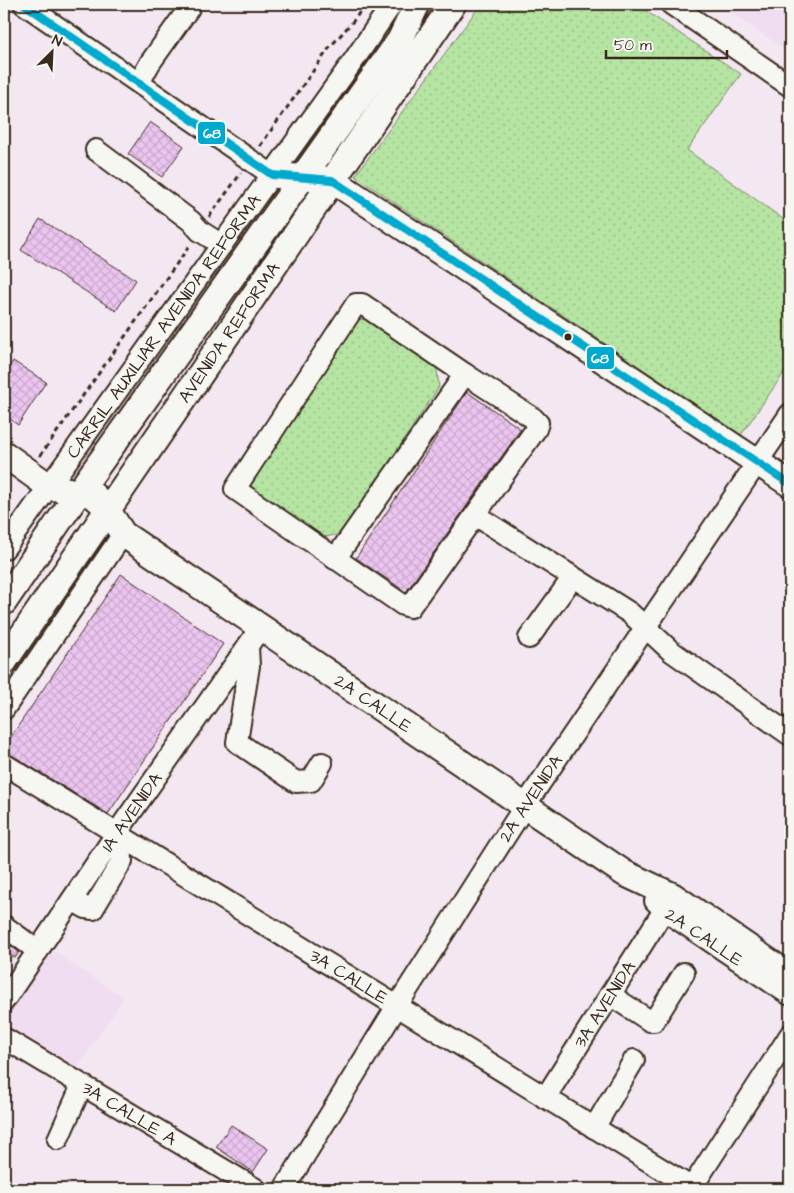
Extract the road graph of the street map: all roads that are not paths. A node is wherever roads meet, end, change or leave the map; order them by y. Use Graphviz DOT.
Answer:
graph roads {
  1 [pos="392,4"];
  2 [pos="416,4"];
  3 [pos="453,4"];
  4 [pos="671,4"];
  5 [pos="27,5"];
  6 [pos="189,8"];
  7 [pos="139,83"];
  8 [pos="790,86"];
  9 [pos="96,150"];
  10 [pos="272,175"];
  11 [pos="303,178"];
  12 [pos="332,180"];
  13 [pos="222,245"];
  14 [pos="465,374"];
  15 [pos="790,414"];
  16 [pos="4,454"];
  17 [pos="757,463"];
  18 [pos="790,484"];
  19 [pos="50,486"];
  20 [pos="79,492"];
  21 [pos="107,511"];
  22 [pos="65,514"];
  23 [pos="475,515"];
  24 [pos="93,531"];
  25 [pos="123,534"];
  26 [pos="4,549"];
  27 [pos="335,559"];
  28 [pos="573,577"];
  29 [pos="4,602"];
  30 [pos="646,627"];
  31 [pos="254,636"];
  32 [pos="530,638"];
  33 [pos="4,662"];
  34 [pos="4,709"];
  35 [pos="790,735"];
  36 [pos="322,763"];
  37 [pos="4,764"];
  38 [pos="524,806"];
  39 [pos="119,836"];
  40 [pos="624,873"];
  41 [pos="664,910"];
  42 [pos="4,926"];
  43 [pos="38,950"];
  44 [pos="684,973"];
  45 [pos="790,976"];
  46 [pos="610,995"];
  47 [pos="790,995"];
  48 [pos="4,1001"];
  49 [pos="397,1006"];
  50 [pos="790,1035"];
  51 [pos="4,1038"];
  52 [pos="634,1060"];
  53 [pos="82,1084"];
  54 [pos="545,1098"];
  55 [pos="594,1128"];
  56 [pos="58,1139"];
  57 [pos="256,1189"];
  58 [pos="284,1189"];
  59 [pos="692,1189"];
  1 -- 10 [label="street, CARRIL AUXILIAR AVENIDA REFORMA"];
  2 -- 11 [label="main road, AVENIDA REFORMA"];
  3 -- 12 [label="main road, AVENIDA REFORMA"];
  4 -- 8 [label="street"];
  5 -- 7 [label="street"];
  6 -- 7 [label="street"];
  7 -- 10 [label="street"];
  9 -- 13 [label="street"];
  10 -- 11 [label="main road"];
  10 -- 13 [label="street, CARRIL AUXILIAR AVENIDA REFORMA"];
  11 -- 12 [label="main road"];
  11 -- 20 [label="main road, AVENIDA REFORMA"];
  12 -- 17 [label="main road"];
  12 -- 21 [label="main road, AVENIDA REFORMA"];
  13 -- 19 [label="street, CARRIL AUXILIAR AVENIDA REFORMA"];
  14 -- 23 [label="street"];
  14 -- 27 [label="street"];
  14 -- 27 [label="street"];
  15 -- 17 [label="street, 2A AVENIDA"];
  16 -- 19 [label="main road, 2A CALLE"];
  17 -- 18 [label="main road"];
  17 -- 30 [label="street, 2A AVENIDA"];
  19 -- 20 [label="main road, 2A CALLE"];
  19 -- 22 [label="main road, 2A CALLE"];
  19 -- 26 [label="street, CARRIL AUXILIAR AVENIDA REFORMA"];
  20 -- 21 [label="main road, 2A CALLE"];
  20 -- 22 [label="main road, AVENIDA REFORMA"];
  21 -- 24 [label="main road, AVENIDA REFORMA"];
  21 -- 25 [label="main road, 2A CALLE"];
  22 -- 24 [label="main road, 2A CALLE"];
  22 -- 29 [label="main road, AVENIDA REFORMA"];
  23 -- 27 [label="street"];
  23 -- 28 [label="street"];
  24 -- 25 [label="main road, 2A CALLE"];
  24 -- 33 [label="main road, AVENIDA REFORMA"];
  25 -- 31 [label="main road, 2A CALLE"];
  25 -- 34 [label="street"];
  28 -- 30 [label="street"];
  28 -- 32 [label="street"];
  30 -- 35 [label="street"];
  30 -- 38 [label="street, 2A AVENIDA"];
  31 -- 36 [label="street"];
  31 -- 38 [label="main road, 2A CALLE"];
  31 -- 39 [label="street, 1A AVENIDA"];
  37 -- 39 [label="street, 3A CALLE"];
  38 -- 40 [label="main road, 2A CALLE"];
  38 -- 49 [label="street, 2A AVENIDA"];
  39 -- 43 [label="street"];
  39 -- 49 [label="street, 3A CALLE"];
  40 -- 41 [label="street, 2A CALLE"];
  40 -- 45 [label="main road, 2A CALLE"];
  41 -- 46 [label="street, 3A AVENIDA"];
  41 -- 47 [label="street, 2A CALLE"];
  42 -- 43 [label="street"];
  43 -- 48 [label="street"];
  44 -- 46 [label="street"];
  46 -- 54 [label="street, 3A AVENIDA"];
  49 -- 54 [label="street, 3A CALLE"];
  49 -- 58 [label="street, 2A AVENIDA"];
  50 -- 59 [label="street"];
  51 -- 53 [label="street, 3A CALLE A"];
  52 -- 55 [label="street"];
  53 -- 56 [label="street"];
  53 -- 57 [label="street, 3A CALLE A"];
  54 -- 55 [label="street, 3A CALLE"];
  55 -- 59 [label="street, 3A CALLE"];
}
